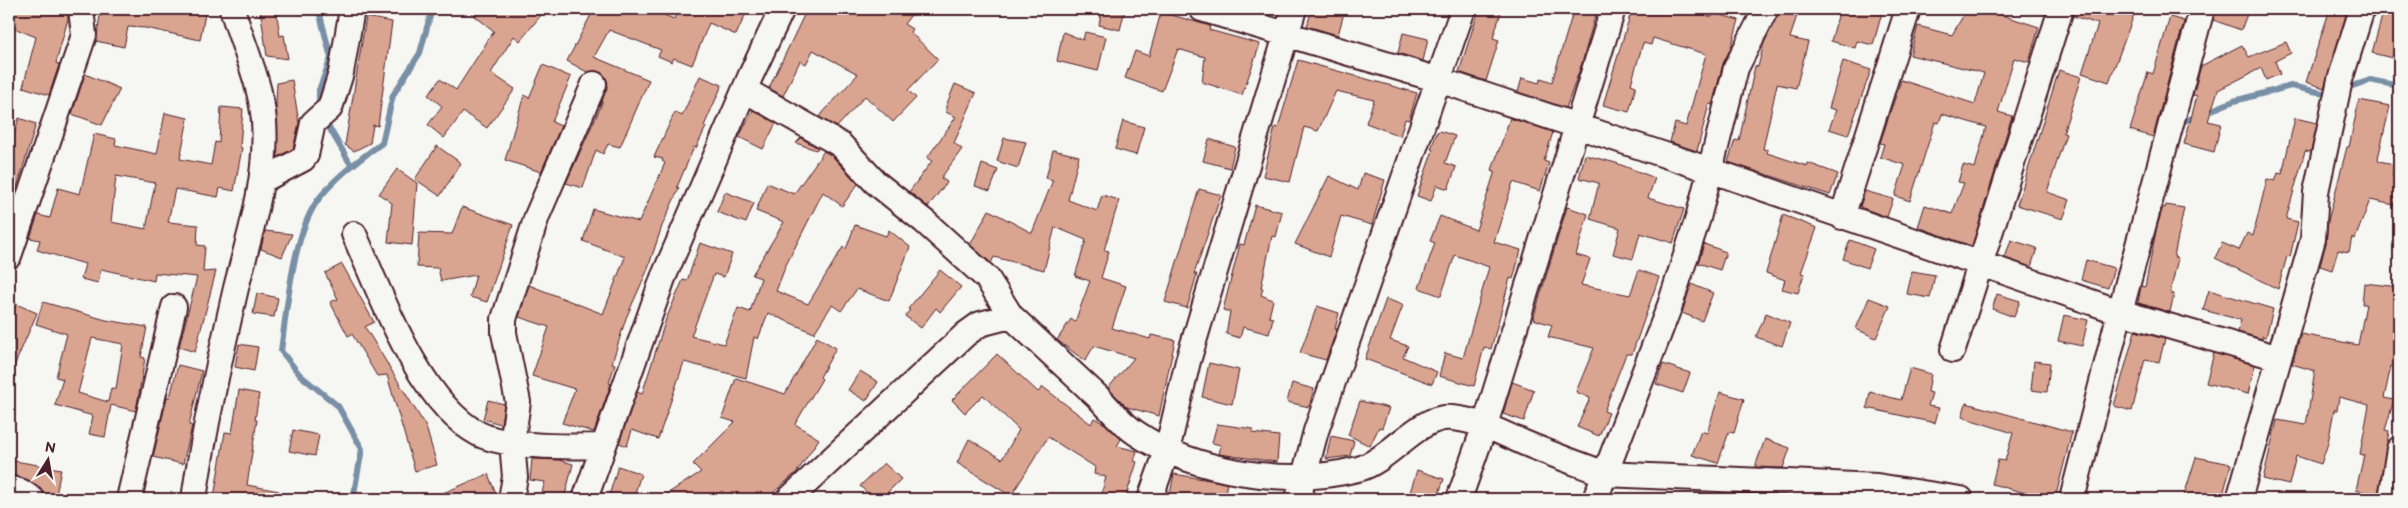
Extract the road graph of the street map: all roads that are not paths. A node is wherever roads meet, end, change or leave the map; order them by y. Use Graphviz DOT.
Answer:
graph roads {
  1 [pos="81,9"];
  2 [pos="232,9"];
  3 [pos="352,9"];
  4 [pos="782,9"];
  5 [pos="1202,9"];
  6 [pos="1294,9"];
  7 [pos="1463,9"];
  8 [pos="1613,9"];
  9 [pos="1766,9"];
  10 [pos="1908,9"];
  11 [pos="2061,9"];
  12 [pos="2202,9"];
  13 [pos="2362,9"];
  14 [pos="1286,35"];
  15 [pos="1439,80"];
  16 [pos="594,84"];
  17 [pos="745,90"];
  18 [pos="1577,126"];
  19 [pos="1710,170"];
  20 [pos="263,180"];
  21 [pos="1842,217"];
  22 [pos="354,234"];
  23 [pos="9,256"];
  24 [pos="1982,264"];
  25 [pos="174,307"];
  26 [pos="2120,312"];
  27 [pos="1011,316"];
  28 [pos="1954,350"];
  29 [pos="2279,358"];
  30 [pos="1485,425"];
  31 [pos="512,443"];
  32 [pos="603,446"];
  33 [pos="2399,449"];
  34 [pos="1167,451"];
  35 [pos="1605,474"];
  36 [pos="9,488"];
  37 [pos="1300,488"];
  38 [pos="32,499"];
  39 [pos="129,499"];
  40 [pos="194,499"];
  41 [pos="510,499"];
  42 [pos="585,499"];
  43 [pos="789,499"];
  44 [pos="1150,499"];
  45 [pos="1459,499"];
  46 [pos="1595,499"];
  47 [pos="1961,499"];
  48 [pos="2072,499"];
  49 [pos="2239,499"];
  50 [pos="2391,499"];
  1 -- 23 [label="street"];
  2 -- 20 [label="street"];
  3 -- 20 [label="street"];
  4 -- 17 [label="street"];
  5 -- 14 [label="street"];
  6 -- 14 [label="street"];
  7 -- 15 [label="street"];
  8 -- 18 [label="street"];
  9 -- 19 [label="street"];
  10 -- 21 [label="street"];
  11 -- 24 [label="street"];
  12 -- 26 [label="street"];
  13 -- 29 [label="street"];
  14 -- 15 [label="street"];
  14 -- 34 [label="street"];
  15 -- 18 [label="street"];
  15 -- 37 [label="street"];
  16 -- 31 [label="street"];
  17 -- 27 [label="street"];
  17 -- 32 [label="street"];
  18 -- 19 [label="street"];
  18 -- 30 [label="street"];
  19 -- 21 [label="street"];
  19 -- 35 [label="street"];
  20 -- 40 [label="street"];
  21 -- 24 [label="street"];
  22 -- 31 [label="street"];
  24 -- 26 [label="street"];
  24 -- 28 [label="street"];
  25 -- 39 [label="street"];
  26 -- 29 [label="street"];
  26 -- 48 [label="street"];
  27 -- 34 [label="street"];
  27 -- 43 [label="street"];
  29 -- 49 [label="street"];
  30 -- 35 [label="street"];
  30 -- 37 [label="street"];
  30 -- 45 [label="street"];
  31 -- 32 [label="street"];
  31 -- 41 [label="street"];
  32 -- 42 [label="street"];
  33 -- 50 [label="street"];
  34 -- 37 [label="street"];
  34 -- 44 [label="street"];
  35 -- 46 [label="street"];
  35 -- 47 [label="street"];
  36 -- 38 [label="street"];
}
